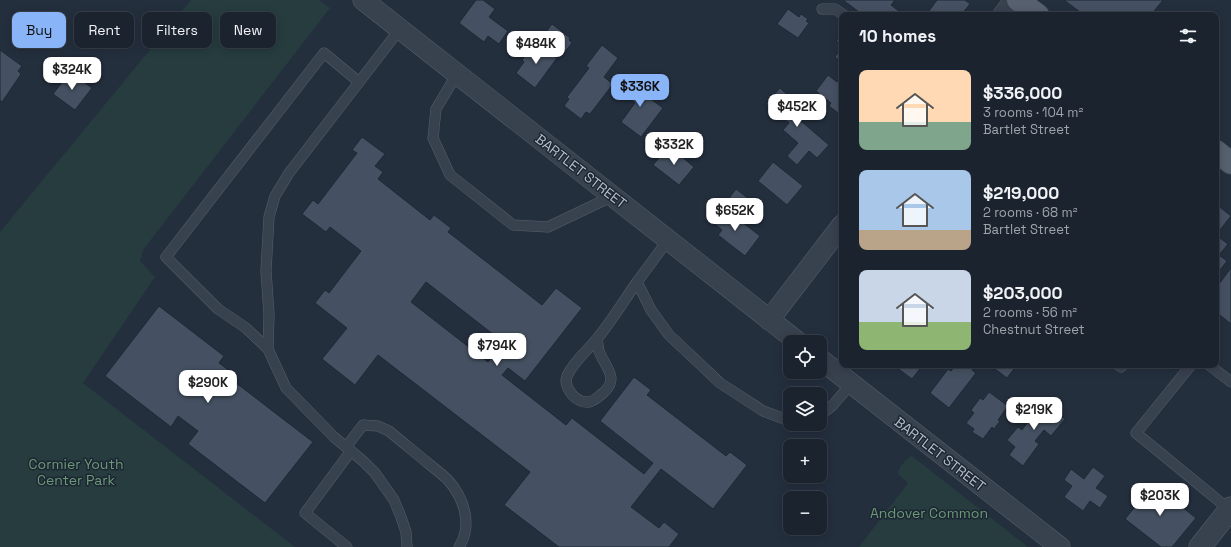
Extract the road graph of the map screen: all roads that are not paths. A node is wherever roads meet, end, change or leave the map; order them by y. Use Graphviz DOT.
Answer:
graph roads {
  1 [pos="363,0"];
  2 [pos="1014,0"];
  3 [pos="1018,0"];
  4 [pos="822,10"];
  5 [pos="840,12"];
  6 [pos="1005,12"];
  7 [pos="1034,12"];
  8 [pos="400,29"];
  9 [pos="457,74"];
  10 [pos="359,82"];
  11 [pos="614,196"];
  12 [pos="839,229"];
  13 [pos="668,240"];
  14 [pos="637,282"];
  15 [pos="769,320"];
  16 [pos="789,335"];
  17 [pos="597,339"];
  18 [pos="268,349"];
  19 [pos="827,365"];
  20 [pos="1189,368"];
  21 [pos="1213,368"];
  22 [pos="1231,382"];
  23 [pos="851,384"];
  24 [pos="827,410"];
  25 [pos="783,418"];
  26 [pos="349,449"];
  27 [pos="1228,517"];
  28 [pos="347,547"];
  29 [pos="407,547"];
  30 [pos="459,547"];
  31 [pos="1060,547"];
  32 [pos="1200,547"];
  1 -- 8 [label="street, BARTLET STREET"];
  2 -- 6 [label="street"];
  3 -- 7 [label="main road"];
  4 -- 5 [label="lane"];
  8 -- 9 [label="street, BARTLET STREET"];
  8 -- 10 [label="lane"];
  9 -- 11 [label="street, BARTLET STREET"];
  9 -- 11 [label="lane"];
  10 -- 18 [label="lane"];
  10 -- 18 [label="lane"];
  11 -- 13 [label="street, BARTLET STREET"];
  12 -- 15 [label="street"];
  13 -- 14 [label="lane"];
  13 -- 15 [label="street, BARTLET STREET"];
  14 -- 17 [label="lane"];
  14 -- 25 [label="lane"];
  15 -- 16 [label="street, BARTLET STREET"];
  17 -- 17 [label="lane"];
  18 -- 26 [label="lane"];
  19 -- 23 [label="street, BARTLET STREET"];
  20 -- 27 [label="lane"];
  21 -- 22 [label="lane"];
  23 -- 24 [label="lane"];
  23 -- 31 [label="street, BARTLET STREET"];
  26 -- 28 [label="lane"];
  26 -- 29 [label="lane"];
  26 -- 30 [label="lane"];
  27 -- 32 [label="street"];
}
